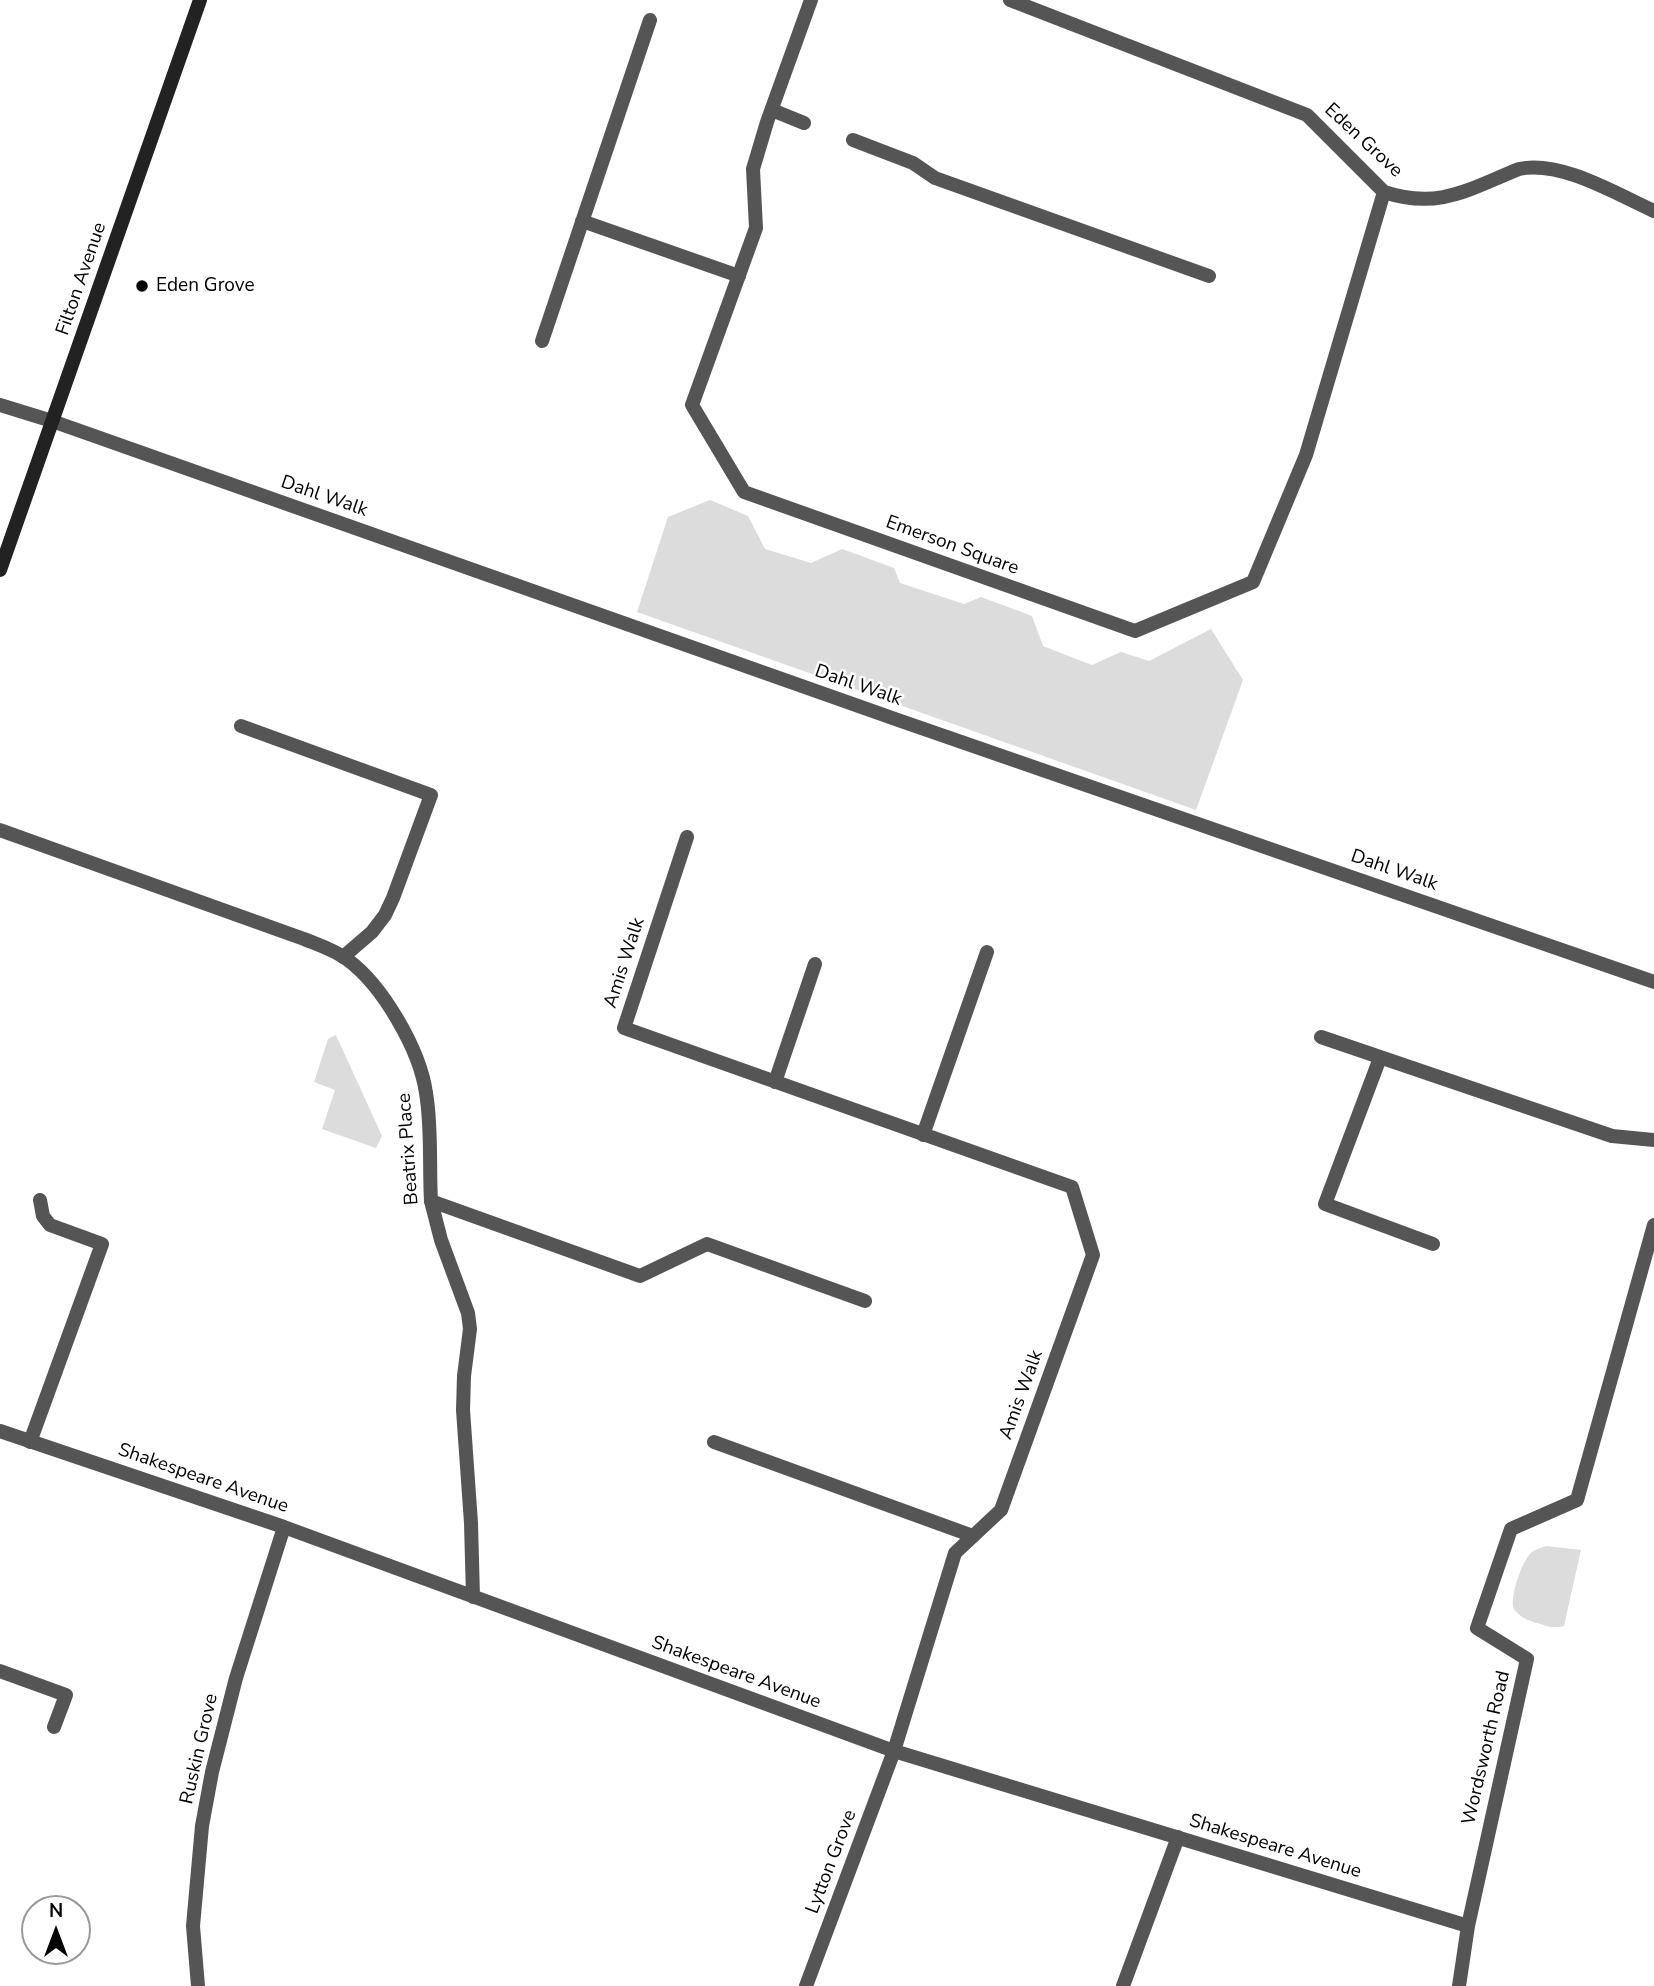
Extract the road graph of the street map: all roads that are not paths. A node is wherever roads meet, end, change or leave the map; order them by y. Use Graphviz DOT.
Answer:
graph roads {
  1 [pos="200,0"];
  2 [pos="811,0"];
  3 [pos="1010,0"];
  4 [pos="650,20"];
  5 [pos="772,110"];
  6 [pos="804,123"];
  7 [pos="853,140"];
  8 [pos="1384,192"];
  9 [pos="1654,211"];
  10 [pos="582,222"];
  11 [pos="740,276"];
  12 [pos="1209,276"];
  13 [pos="542,341"];
  14 [pos="0,405"];
  15 [pos="52,421"];
  16 [pos="0,570"];
  17 [pos="241,726"];
  18 [pos="0,830"];
  19 [pos="687,837"];
  20 [pos="987,952"];
  21 [pos="343,957"];
  22 [pos="815,964"];
  23 [pos="1654,982"];
  24 [pos="1321,1037"];
  25 [pos="1380,1058"];
  26 [pos="775,1082"];
  27 [pos="923,1135"];
  28 [pos="1654,1140"];
  29 [pos="40,1200"];
  30 [pos="431,1201"];
  31 [pos="1654,1225"];
  32 [pos="1433,1244"];
  33 [pos="865,1301"];
  34 [pos="0,1431"];
  35 [pos="30,1442"];
  36 [pos="714,1442"];
  37 [pos="284,1527"];
  38 [pos="973,1536"];
  39 [pos="473,1597"];
  40 [pos="0,1671"];
  41 [pos="54,1727"];
  42 [pos="894,1751"];
  43 [pos="1178,1837"];
  44 [pos="1468,1926"];
  45 [pos="198,1986"];
  46 [pos="806,1986"];
  47 [pos="1123,1986"];
  48 [pos="1459,1986"];
  1 -- 15 [label="street, Filton Avenue"];
  2 -- 5 [label="street, Emerson Square"];
  3 -- 8 [label="street, Eden Grove"];
  4 -- 10 [label="street"];
  5 -- 6 [label="street"];
  5 -- 11 [label="street, Emerson Square"];
  7 -- 12 [label="street"];
  8 -- 9 [label="street, Eden Grove"];
  8 -- 11 [label="street, Emerson Square"];
  10 -- 11 [label="street"];
  10 -- 13 [label="street"];
  14 -- 15 [label="street, Dahl Walk"];
  15 -- 16 [label="street, Filton Avenue"];
  15 -- 23 [label="street, Dahl Walk"];
  17 -- 21 [label="street"];
  18 -- 21 [label="street, Beatrix Place"];
  19 -- 26 [label="street, Amis Walk"];
  20 -- 27 [label="street"];
  21 -- 30 [label="street, Beatrix Place"];
  22 -- 26 [label="street"];
  24 -- 25 [label="street"];
  25 -- 28 [label="street"];
  25 -- 32 [label="street"];
  26 -- 27 [label="street, Amis Walk"];
  27 -- 38 [label="street, Amis Walk"];
  29 -- 35 [label="street"];
  30 -- 33 [label="street"];
  30 -- 39 [label="street, Beatrix Place"];
  31 -- 44 [label="street, Wordsworth Road"];
  34 -- 35 [label="street, Shakespeare Avenue"];
  35 -- 37 [label="street, Shakespeare Avenue"];
  36 -- 38 [label="street"];
  37 -- 39 [label="street, Shakespeare Avenue"];
  37 -- 45 [label="street, Ruskin Grove"];
  38 -- 42 [label="street, Amis Walk"];
  39 -- 42 [label="street, Shakespeare Avenue"];
  40 -- 41 [label="street"];
  42 -- 43 [label="street, Shakespeare Avenue"];
  42 -- 46 [label="street, Lytton Grove"];
  43 -- 44 [label="street, Shakespeare Avenue"];
  43 -- 47 [label="street"];
  44 -- 48 [label="street, Wordsworth Road"];
}
